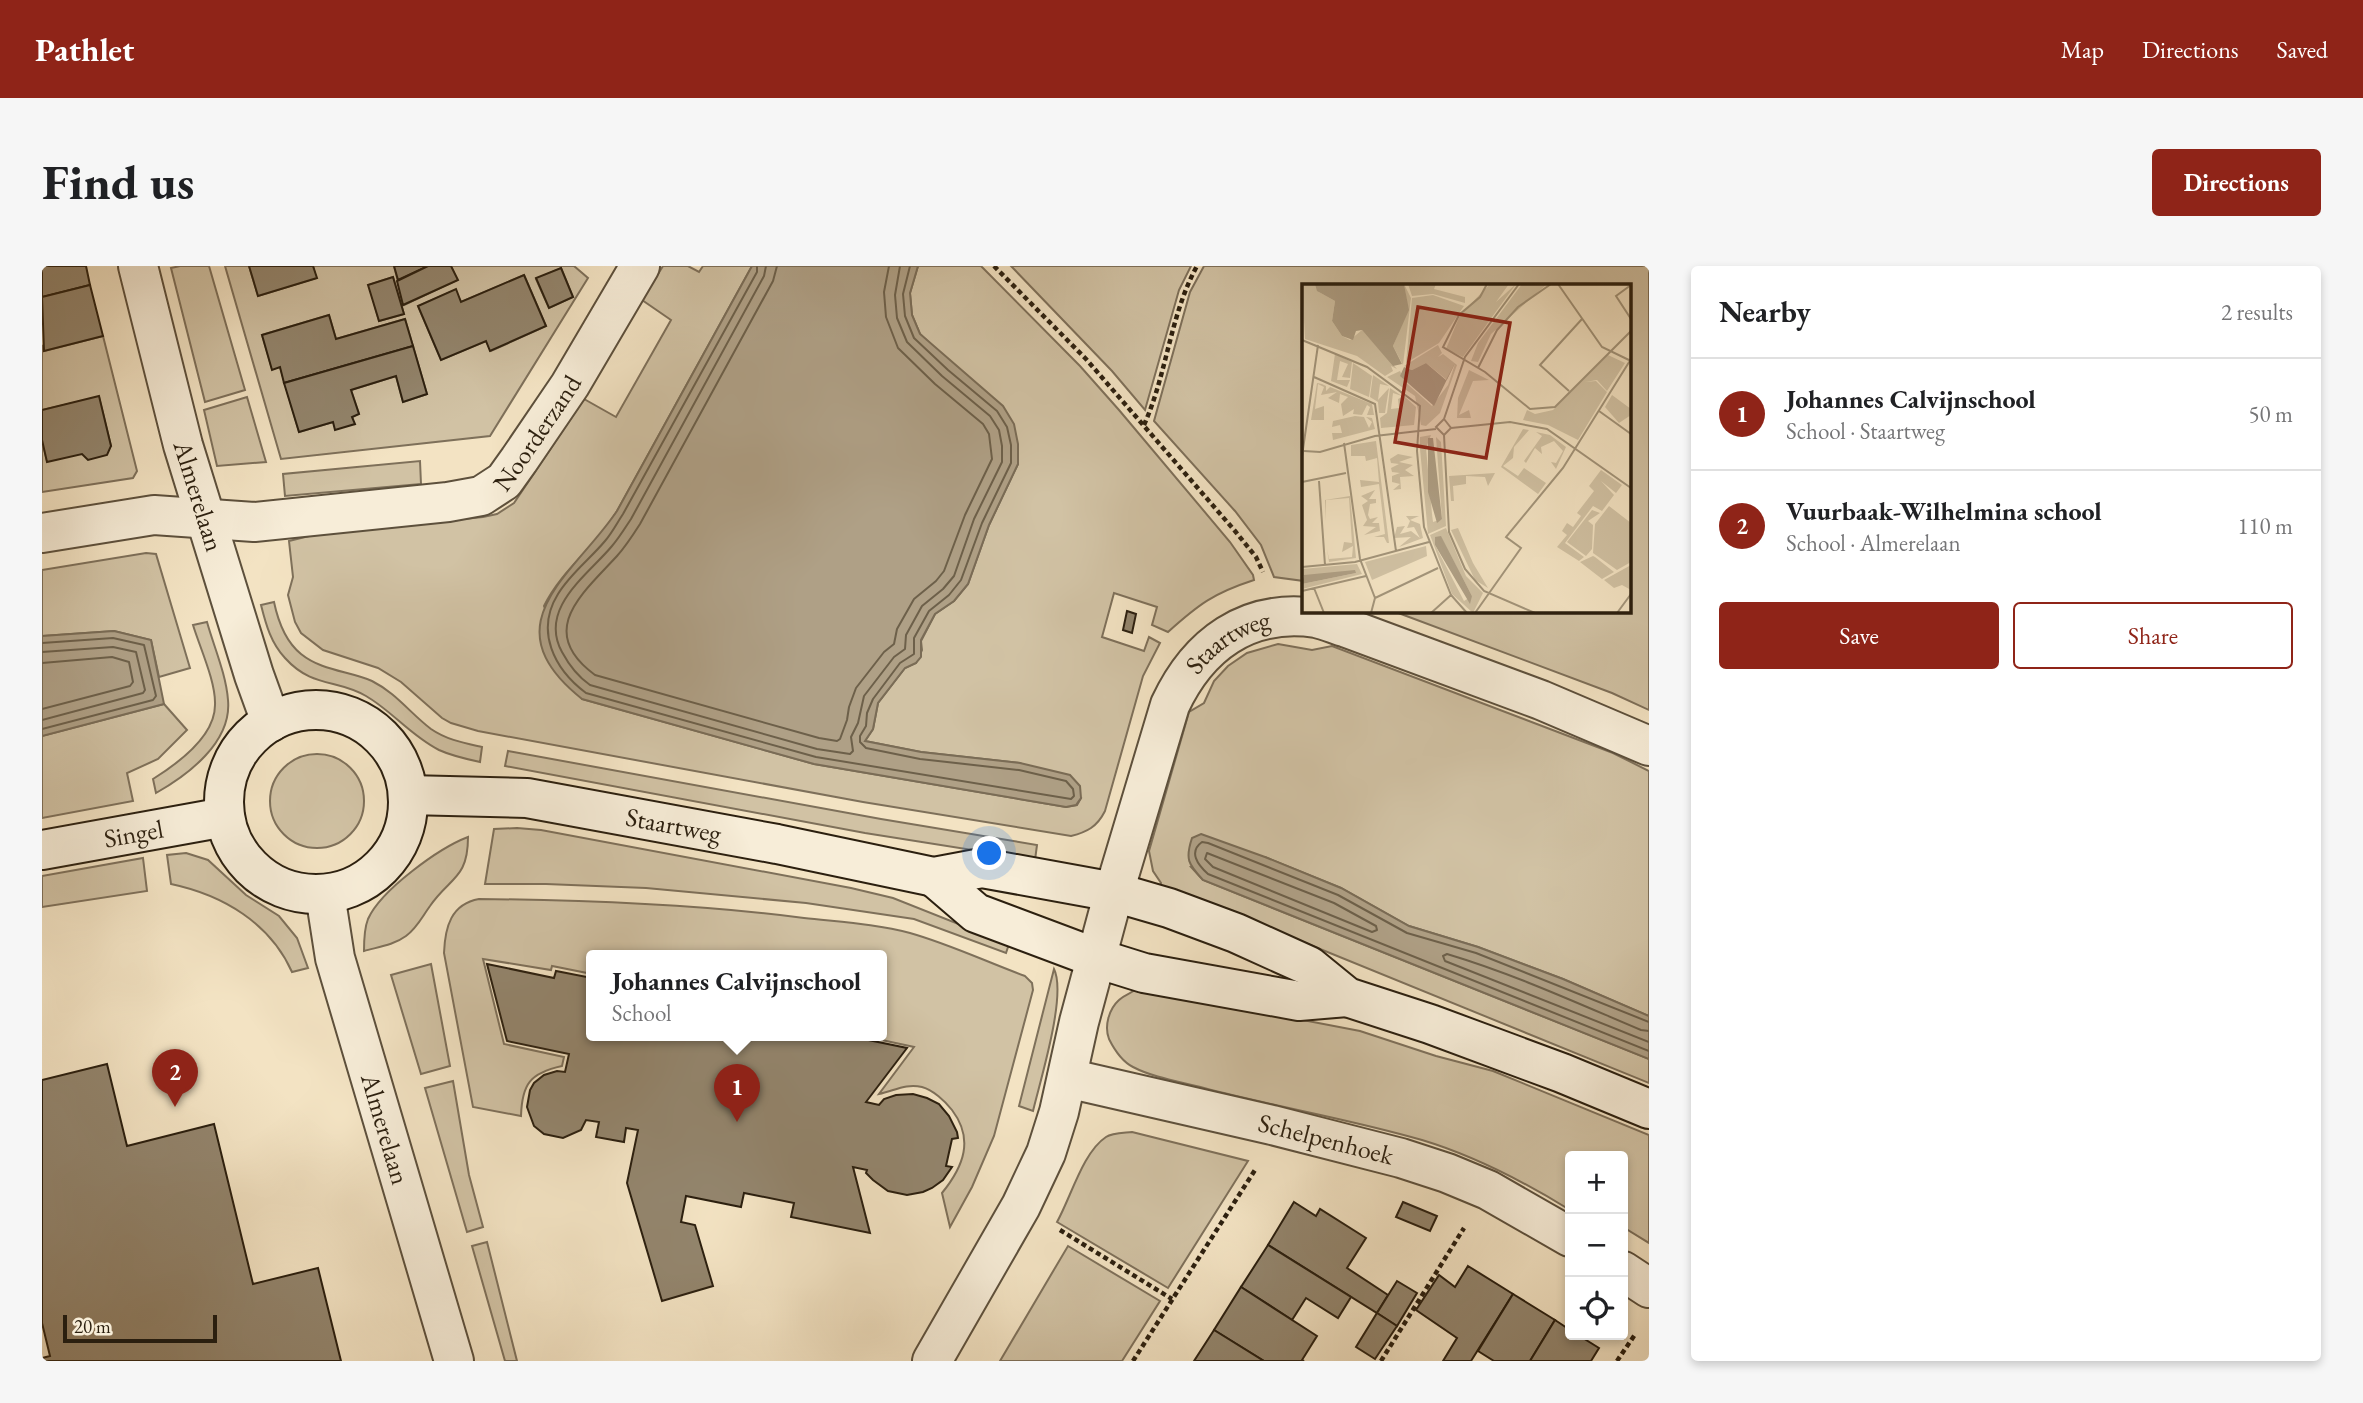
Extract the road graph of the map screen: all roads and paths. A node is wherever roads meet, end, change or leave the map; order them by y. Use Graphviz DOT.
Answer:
graph roads {
  1 [pos="138,266"];
  2 [pos="640,266"];
  3 [pos="993,266"];
  4 [pos="1197,266"];
  5 [pos="1144,425"];
  6 [pos="206,519"];
  7 [pos="42,533"];
  8 [pos="1273,618"];
  9 [pos="271,722"];
  10 [pos="1649,746"];
  11 [pos="408,795"];
  12 [pos="225,817"];
  13 [pos="42,850"];
  14 [pos="934,877"];
  15 [pos="1114,892"];
  16 [pos="325,894"];
  17 [pos="1096,958"];
  18 [pos="1347,997"];
  19 [pos="1067,1078"];
  20 [pos="1649,1109"];
  21 [pos="1281,1128"];
  22 [pos="1021,1206"];
  23 [pos="1469,1219"];
  24 [pos="1565,1234"];
  25 [pos="1627,1277"];
  26 [pos="1172,1299"];
  27 [pos="1646,1305"];
  28 [pos="454,1361"];
  29 [pos="932,1361"];
  30 [pos="1133,1361"];
  31 [pos="1381,1361"];
  32 [pos="1617,1361"];
  1 -- 6 [label="street, Almerelaan"];
  2 -- 6 [label="street, Noorderzand"];
  3 -- 5 [label="path"];
  4 -- 5 [label="path"];
  5 -- 8 [label="path"];
  6 -- 7 [label="street, Noorderzand"];
  6 -- 9 [label="street, Almerelaan"];
  8 -- 10 [label="street, Staartweg"];
  8 -- 15 [label="street, Staartweg"];
  9 -- 11 [label="street"];
  9 -- 12 [label="street"];
  11 -- 14 [label="street, Staartweg"];
  11 -- 16 [label="street"];
  12 -- 13 [label="street, Singel"];
  12 -- 16 [label="street"];
  14 -- 15 [label="street, Staartweg"];
  14 -- 17 [label="street, Staartweg"];
  15 -- 17 [label="street"];
  15 -- 18 [label="street, Staartweg"];
  16 -- 28 [label="street, Almerelaan"];
  17 -- 18 [label="street, Staartweg"];
  17 -- 19 [label="street"];
  18 -- 20 [label="street, Staartweg"];
  19 -- 21 [label="street, Schelpenhoek"];
  19 -- 22 [label="street"];
  21 -- 24 [label="street, Schelpenhoek"];
  21 -- 26 [label="path"];
  22 -- 26 [label="path"];
  22 -- 29 [label="street"];
  23 -- 31 [label="path"];
  25 -- 27 [label="street"];
  26 -- 30 [label="path"];
  27 -- 32 [label="path"];
}
